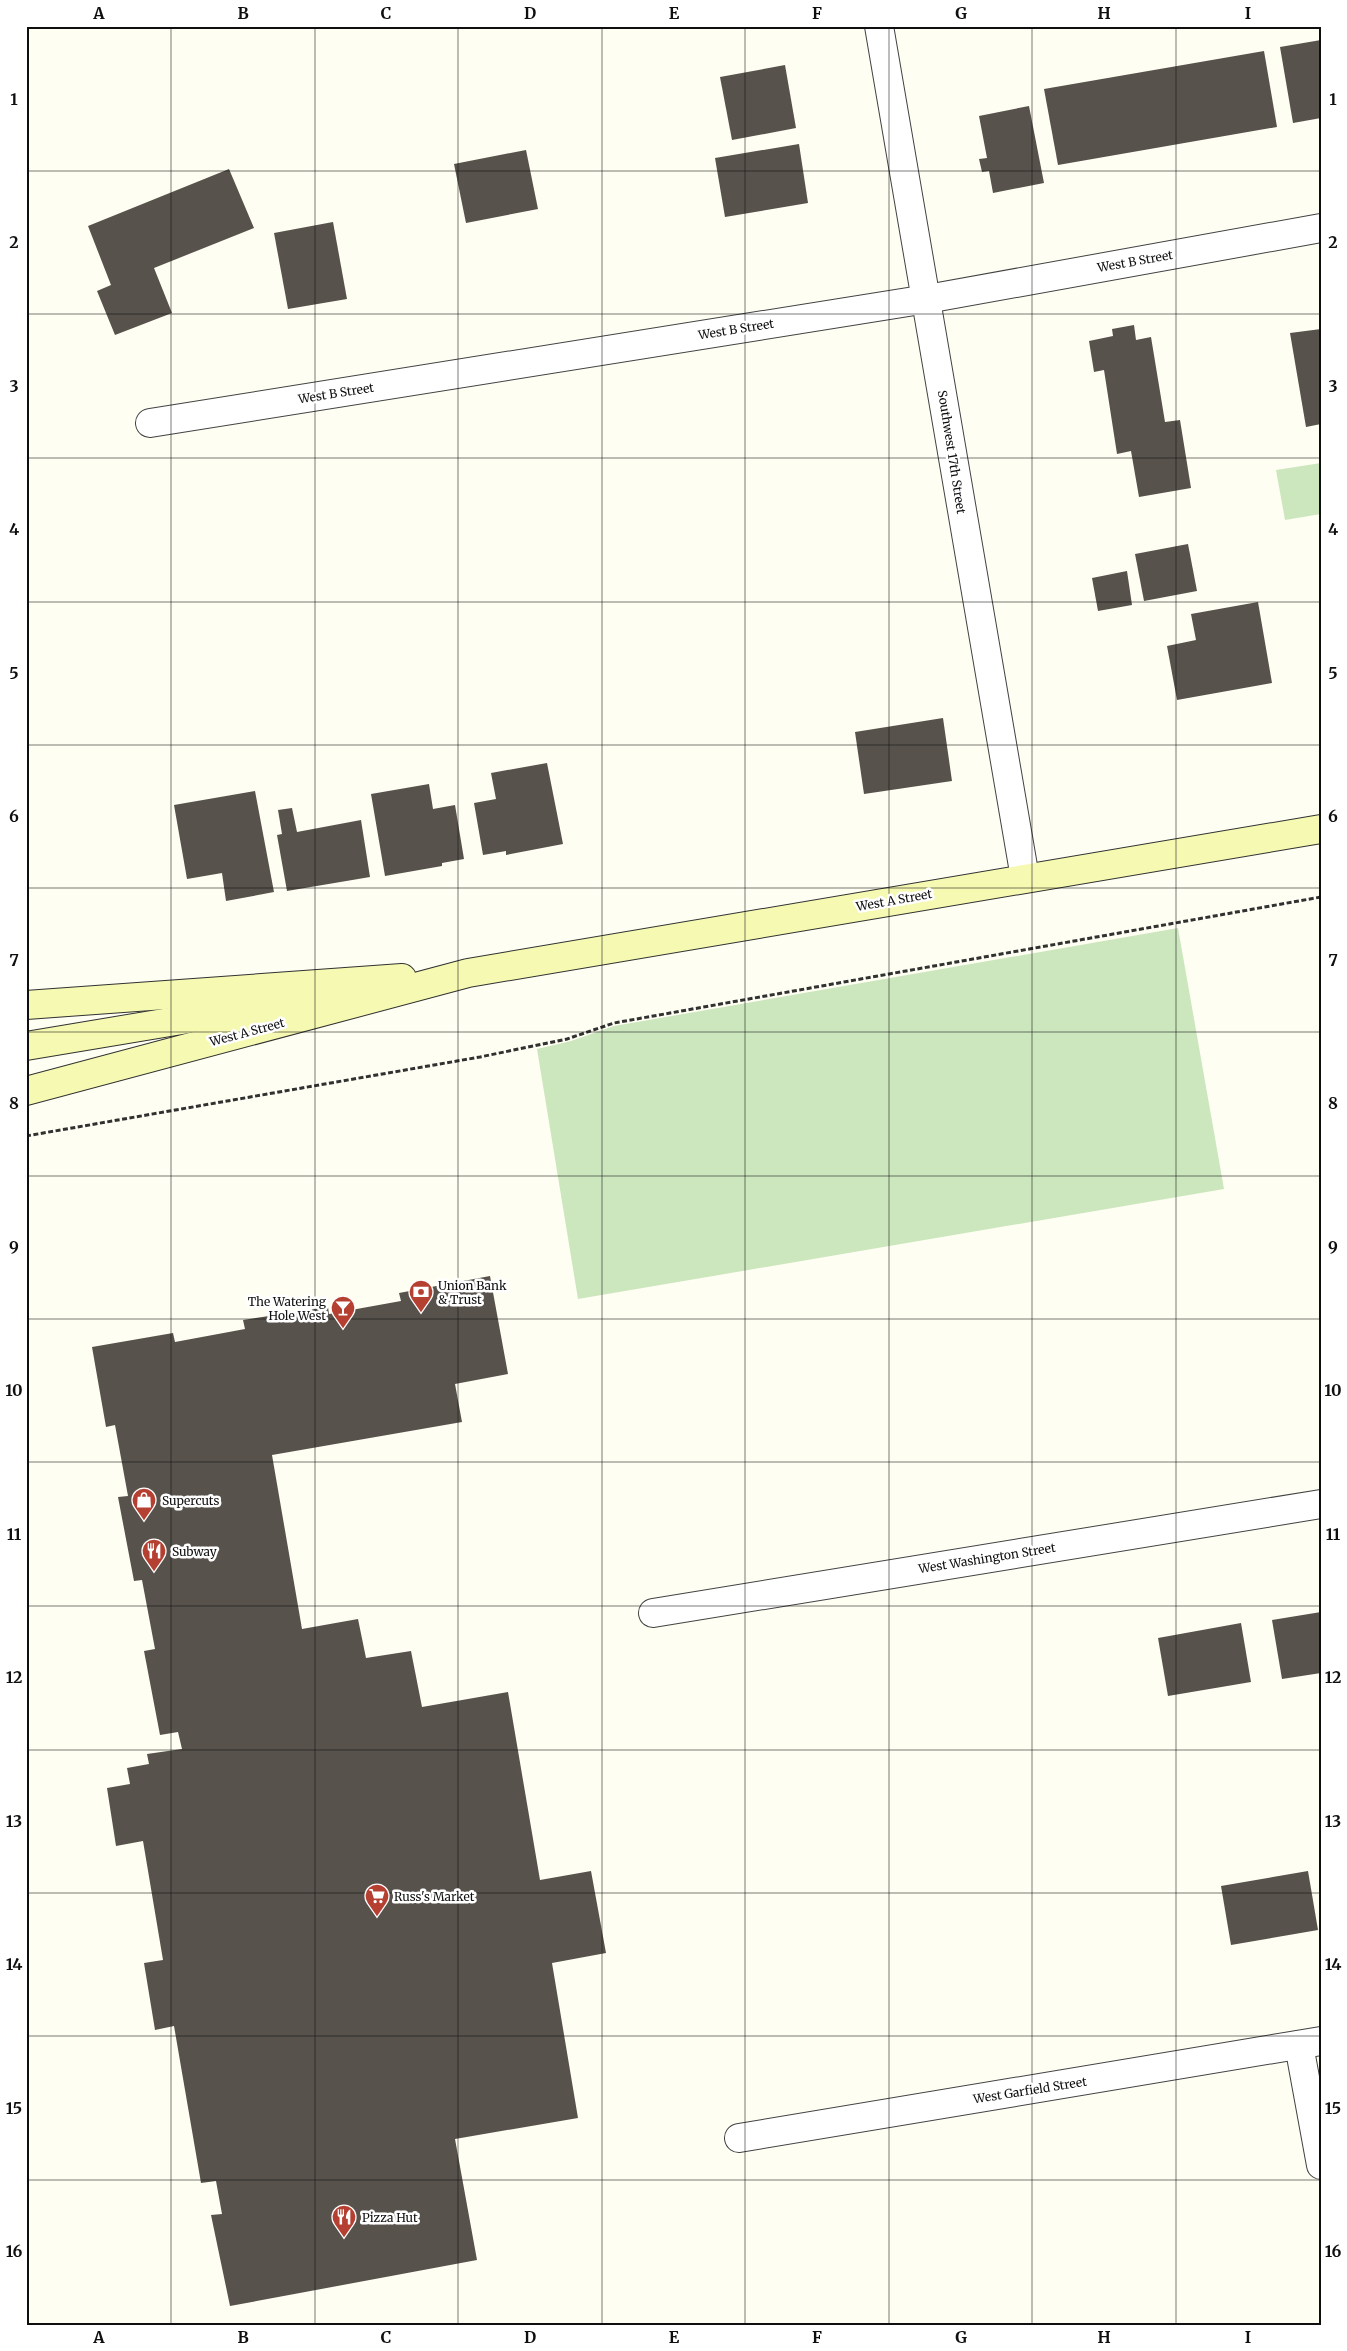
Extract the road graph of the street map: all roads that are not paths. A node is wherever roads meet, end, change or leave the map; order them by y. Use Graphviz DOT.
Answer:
graph roads {
  1 [pos="879,26"];
  2 [pos="1321,228"];
  3 [pos="927,299"];
  4 [pos="150,423"];
  5 [pos="1321,829"];
  6 [pos="1024,878"];
  7 [pos="468,973"];
  8 [pos="26,1005"];
  9 [pos="26,1046"];
  10 [pos="26,1091"];
  11 [pos="1321,1504"];
  12 [pos="653,1613"];
  13 [pos="1310,2043"];
  14 [pos="739,2138"];
  15 [pos="1321,2165"];
  1 -- 3 [label="street, Southwest 17th Street"];
  2 -- 3 [label="street, West B Street"];
  3 -- 4 [label="street, West B Street"];
  3 -- 6 [label="street, Southwest 17th Street"];
  5 -- 6 [label="main road, West A Street"];
  6 -- 7 [label="main road, West A Street"];
  7 -- 8 [label="main road, West A Street"];
  7 -- 9 [label="main road"];
  7 -- 10 [label="main road, West A Street"];
  11 -- 12 [label="street, West Washington Street"];
  13 -- 14 [label="street, West Garfield Street"];
  13 -- 15 [label="street"];
}
